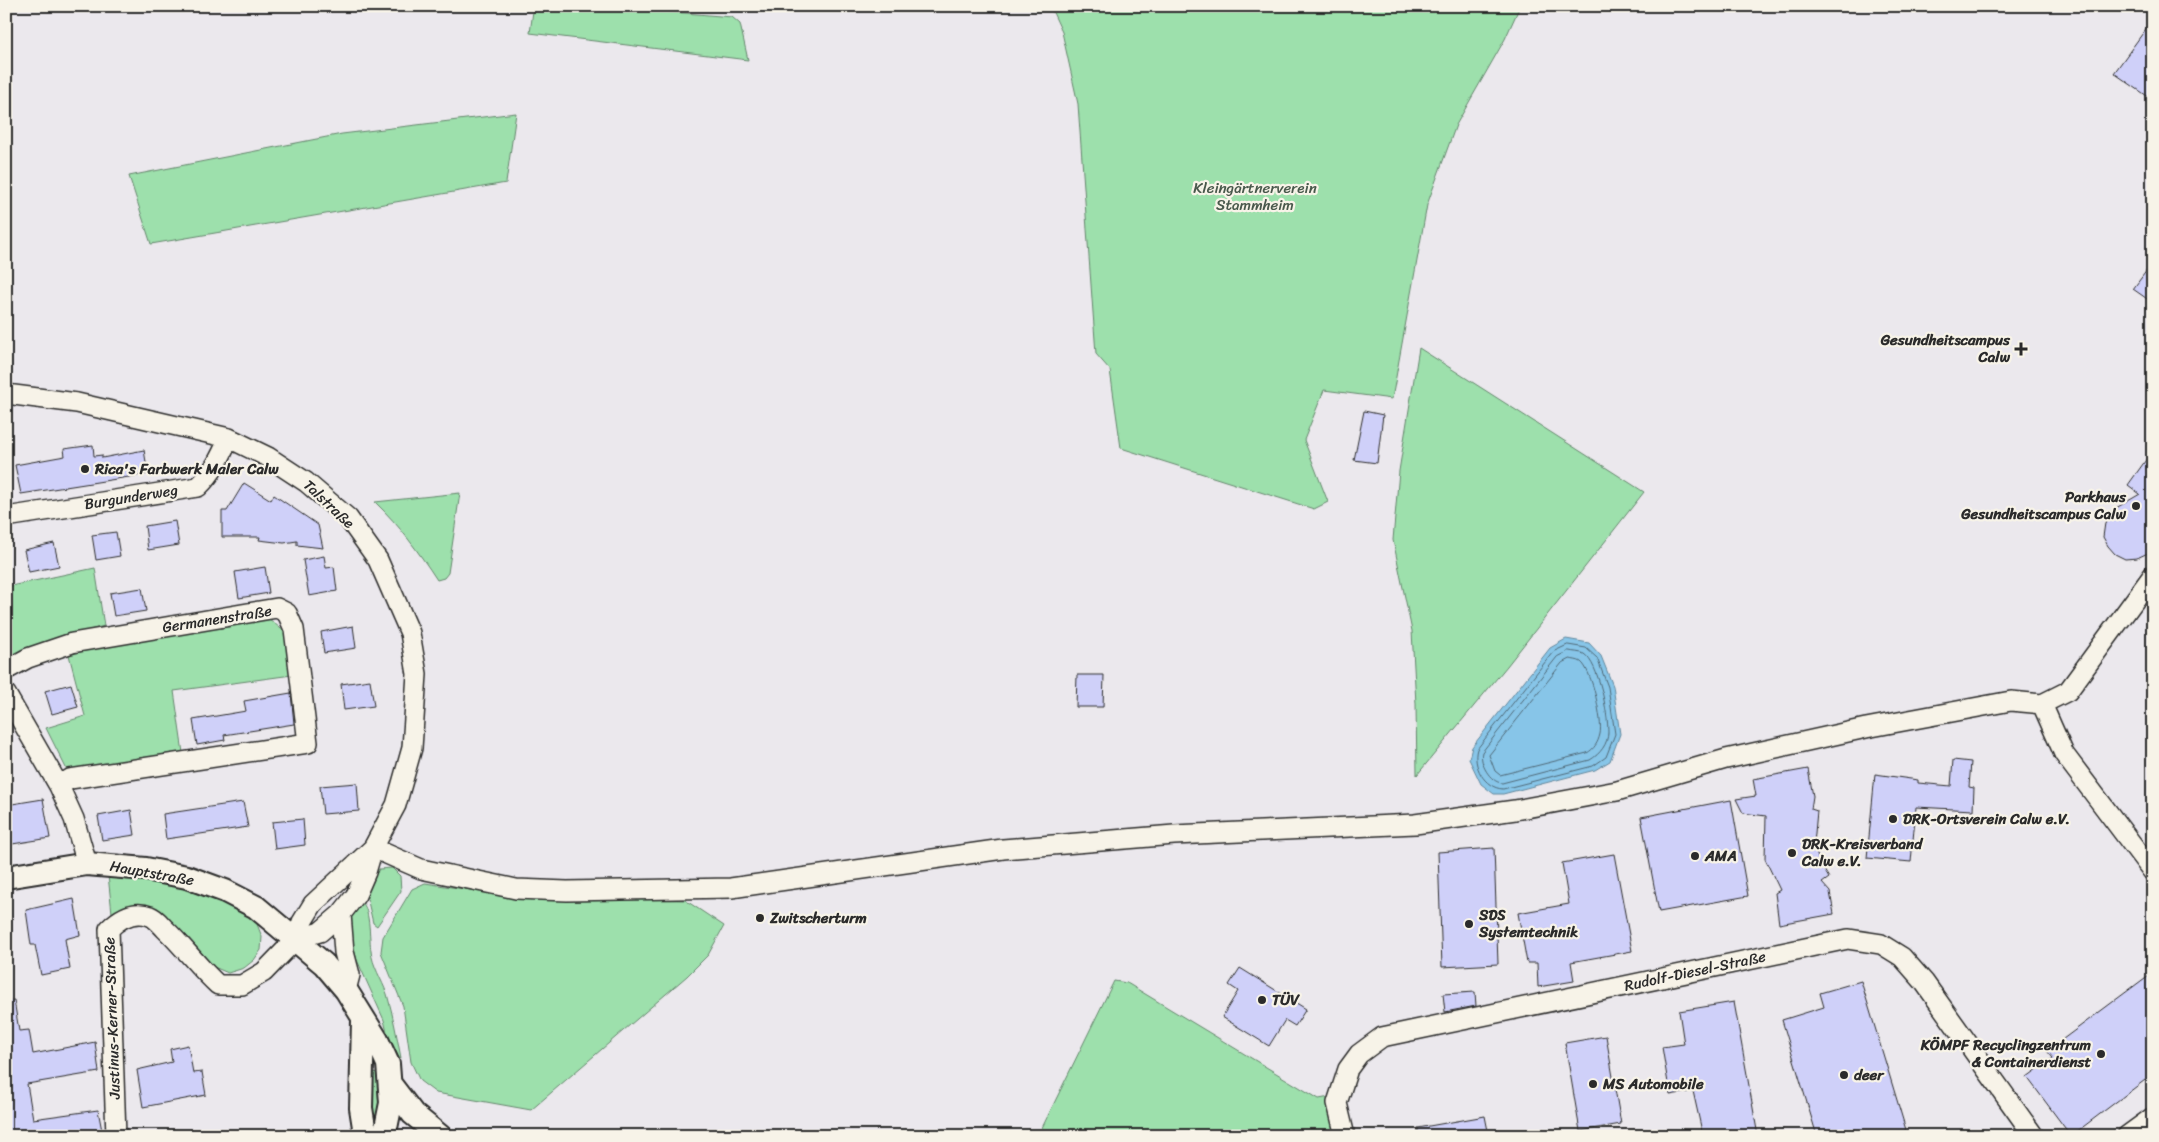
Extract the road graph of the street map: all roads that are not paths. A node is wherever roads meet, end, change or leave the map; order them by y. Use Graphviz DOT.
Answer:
graph roads {
  1 [pos="6,394"];
  2 [pos="229,438"];
  3 [pos="6,517"];
  4 [pos="2153,575"];
  5 [pos="6,670"];
  6 [pos="6,694"];
  7 [pos="2042,704"];
  8 [pos="58,786"];
  9 [pos="373,848"];
  10 [pos="87,864"];
  11 [pos="2153,872"];
  12 [pos="6,877"];
  13 [pos="341,914"];
  14 [pos="296,939"];
  15 [pos="346,990"];
  16 [pos="364,1020"];
  17 [pos="390,1084"];
  18 [pos="2153,1117"];
  19 [pos="116,1136"];
  20 [pos="370,1136"];
  21 [pos="382,1136"];
  22 [pos="440,1136"];
  23 [pos="1345,1136"];
  24 [pos="2034,1136"];
  25 [pos="2126,1136"];
  1 -- 2 [label="street, Talstraße"];
  2 -- 3 [label="street, Burgunderweg"];
  2 -- 9 [label="street, Talstraße"];
  4 -- 7 [label="street"];
  5 -- 8 [label="street, Germanenstraße"];
  6 -- 8 [label="street"];
  7 -- 9 [label="street"];
  7 -- 11 [label="street"];
  8 -- 10 [label="street"];
  9 -- 13 [label="street, Talstraße"];
  9 -- 14 [label="street, Talstraße"];
  10 -- 12 [label="street, Hauptstraße"];
  10 -- 14 [label="street, Hauptstraße"];
  13 -- 14 [label="street, Talstraße"];
  13 -- 15 [label="street"];
  14 -- 15 [label="street, Hauptstraße"];
  14 -- 19 [label="street, Justinus-Kerner-Straße"];
  15 -- 16 [label="street, Hauptstraße"];
  16 -- 17 [label="street, Hauptstraße"];
  16 -- 20 [label="street"];
  17 -- 21 [label="street, Hauptstraße"];
  17 -- 22 [label="street"];
  18 -- 25 [label="street"];
  23 -- 24 [label="street, Rudolf-Diesel-Straße"];
}
